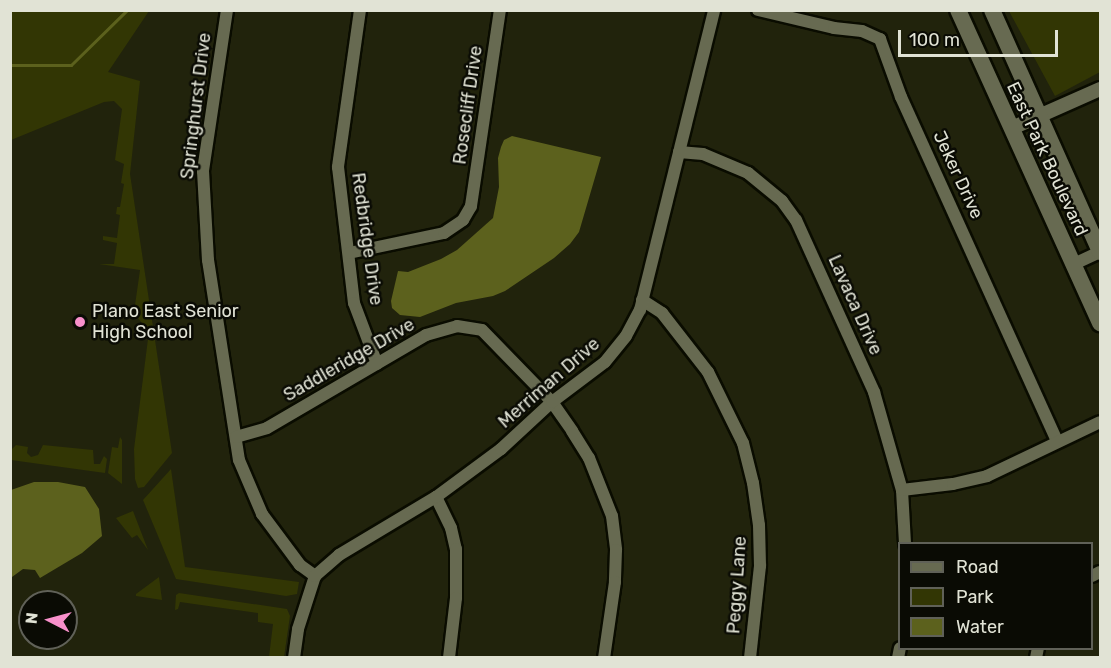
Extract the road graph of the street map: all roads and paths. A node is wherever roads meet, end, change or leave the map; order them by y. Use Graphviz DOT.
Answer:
graph roads {
  1 [pos="227,10"];
  2 [pos="360,10"];
  3 [pos="500,10"];
  4 [pos="714,10"];
  5 [pos="758,10"];
  6 [pos="958,10"];
  7 [pos="992,10"];
  8 [pos="1101,89"];
  9 [pos="1040,117"];
  10 [pos="1012,128"];
  11 [pos="679,152"];
  12 [pos="1101,252"];
  13 [pos="349,253"];
  14 [pos="1074,264"];
  15 [pos="642,300"];
  16 [pos="1101,323"];
  17 [pos="377,364"];
  18 [pos="552,402"];
  19 [pos="1101,422"];
  20 [pos="236,437"];
  21 [pos="1057,441"];
  22 [pos="902,490"];
  23 [pos="436,497"];
  24 [pos="905,542"];
  25 [pos="315,576"];
  26 [pos="294,657"];
  27 [pos="449,657"];
  28 [pos="604,657"];
  29 [pos="750,657"];
  1 -- 20 [label="street, Springhurst Drive"];
  2 -- 13 [label="street, Redbridge Drive"];
  3 -- 13 [label="street, Rosecliff Drive"];
  4 -- 11 [label="street, Merriman Drive"];
  5 -- 21 [label="street, Jeker Drive"];
  6 -- 10 [label="main road, East Park Boulevard"];
  7 -- 9 [label="main road, East Park Boulevard"];
  8 -- 9 [label="street"];
  9 -- 10 [label="street"];
  9 -- 12 [label="main road, East Park Boulevard"];
  10 -- 14 [label="main road, East Park Boulevard"];
  11 -- 15 [label="street, Merriman Drive"];
  11 -- 22 [label="street, Lavaca Drive"];
  12 -- 14 [label="street"];
  13 -- 17 [label="street, Redbridge Drive"];
  14 -- 16 [label="main road, East Park Boulevard"];
  15 -- 18 [label="street, Merriman Drive"];
  15 -- 29 [label="street, Peggy Lane"];
  17 -- 18 [label="street, Saddleridge Drive"];
  17 -- 20 [label="street, Saddleridge Drive"];
  18 -- 23 [label="street, Merriman Drive"];
  18 -- 28 [label="street"];
  19 -- 21 [label="street"];
  20 -- 25 [label="street, Springhurst Drive"];
  21 -- 22 [label="street"];
  22 -- 24 [label="street, Lavaca Drive"];
  23 -- 25 [label="street, Merriman Drive"];
  23 -- 27 [label="street"];
  25 -- 26 [label="street"];
}
